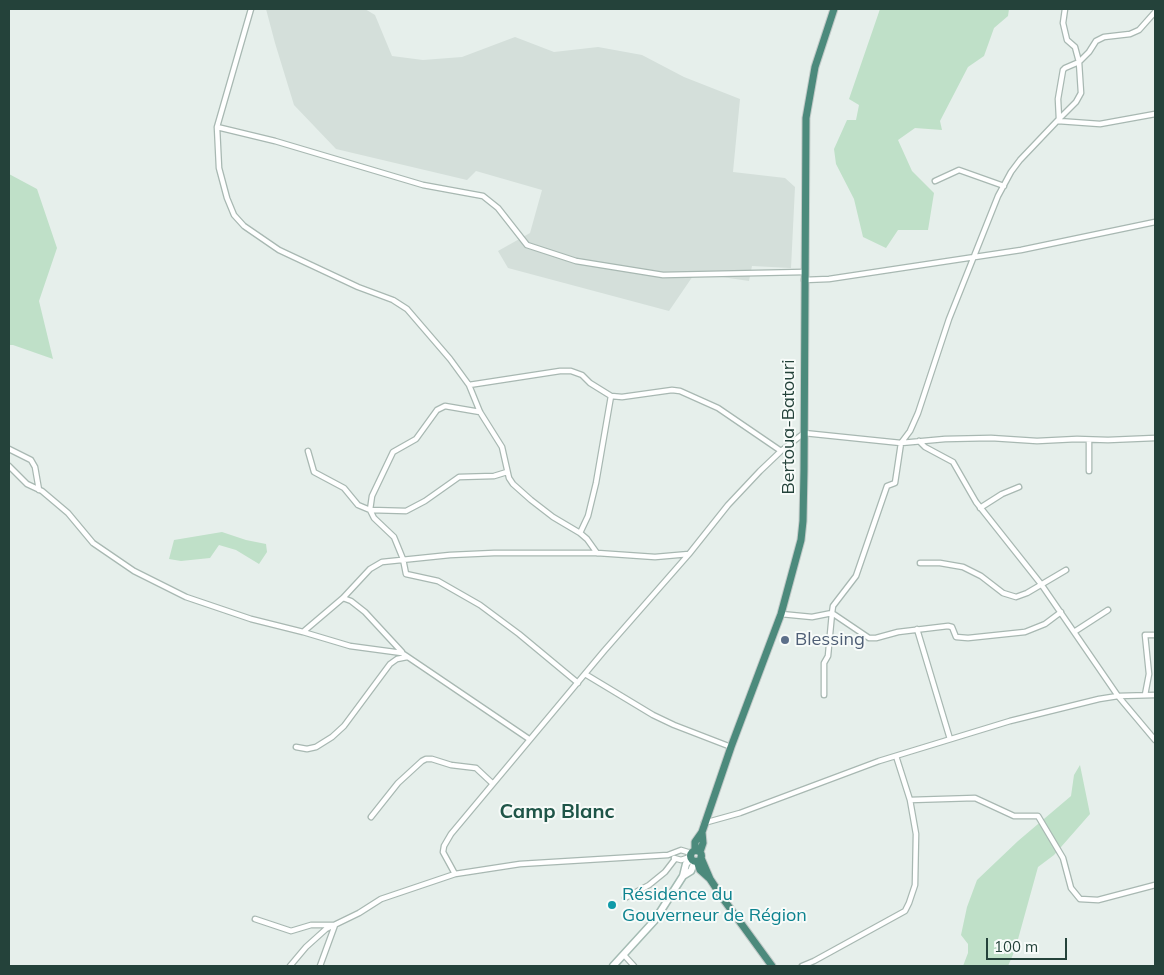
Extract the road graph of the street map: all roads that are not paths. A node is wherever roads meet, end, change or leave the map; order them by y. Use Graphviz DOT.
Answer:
graph roads {
  1 [pos="251,9"];
  2 [pos="834,9"];
  3 [pos="1065,9"];
  4 [pos="1155,12"];
  5 [pos="1079,62"];
  6 [pos="1155,114"];
  7 [pos="1058,120"];
  8 [pos="217,127"];
  9 [pos="935,181"];
  10 [pos="1004,186"];
  11 [pos="1155,222"];
  12 [pos="975,256"];
  13 [pos="804,276"];
  14 [pos="469,385"];
  15 [pos="611,396"];
  16 [pos="480,412"];
  17 [pos="804,432"];
  18 [pos="1155,438"];
  19 [pos="1089,440"];
  20 [pos="919,441"];
  21 [pos="901,442"];
  22 [pos="9,449"];
  23 [pos="308,451"];
  24 [pos="781,451"];
  25 [pos="9,466"];
  26 [pos="1089,471"];
  27 [pos="507,472"];
  28 [pos="1019,487"];
  29 [pos="39,490"];
  30 [pos="980,508"];
  31 [pos="370,510"];
  32 [pos="580,533"];
  33 [pos="597,554"];
  34 [pos="689,554"];
  35 [pos="403,559"];
  36 [pos="920,563"];
  37 [pos="1066,570"];
  38 [pos="1042,584"];
  39 [pos="343,598"];
  40 [pos="1108,610"];
  41 [pos="1061,612"];
  42 [pos="832,613"];
  43 [pos="781,614"];
  44 [pos="917,629"];
  45 [pos="303,632"];
  46 [pos="1074,632"];
  47 [pos="1155,635"];
  48 [pos="402,653"];
  49 [pos="407,657"];
  50 [pos="586,674"];
  51 [pos="578,683"];
  52 [pos="824,695"];
  53 [pos="1145,695"];
  54 [pos="1155,695"];
  55 [pos="1118,696"];
  56 [pos="529,739"];
  57 [pos="950,739"];
  58 [pos="1155,740"];
  59 [pos="731,746"];
  60 [pos="296,747"];
  61 [pos="896,756"];
  62 [pos="492,783"];
  63 [pos="910,800"];
  64 [pos="371,817"];
  65 [pos="704,823"];
  66 [pos="668,855"];
  67 [pos="695,856"];
  68 [pos="675,859"];
  69 [pos="455,874"];
  70 [pos="1155,885"];
  71 [pos="625,898"];
  72 [pos="254,919"];
  73 [pos="335,925"];
  74 [pos="624,955"];
  75 [pos="290,966"];
  76 [pos="320,966"];
  77 [pos="613,966"];
  78 [pos="634,966"];
  79 [pos="772,966"];
  80 [pos="802,966"];
  1 -- 8 [label="street"];
  2 -- 13 [label="highway, Bertoua-Batouri"];
  3 -- 5 [label="street"];
  4 -- 5 [label="street"];
  5 -- 7 [label="street"];
  5 -- 7 [label="street"];
  6 -- 7 [label="street"];
  7 -- 10 [label="street"];
  8 -- 13 [label="street"];
  8 -- 14 [label="street"];
  9 -- 10 [label="street"];
  10 -- 12 [label="street"];
  11 -- 12 [label="street"];
  12 -- 13 [label="street"];
  12 -- 21 [label="street"];
  13 -- 17 [label="highway, Bertoua-Batouri"];
  14 -- 15 [label="street"];
  14 -- 16 [label="street"];
  15 -- 24 [label="street"];
  15 -- 32 [label="street"];
  16 -- 27 [label="street"];
  16 -- 31 [label="street"];
  17 -- 21 [label="street"];
  17 -- 24 [label="street"];
  17 -- 43 [label="highway, Bertoua-Batouri"];
  18 -- 19 [label="street"];
  19 -- 20 [label="street"];
  19 -- 26 [label="street"];
  20 -- 21 [label="street"];
  20 -- 30 [label="street"];
  21 -- 42 [label="street"];
  22 -- 29 [label="street"];
  23 -- 31 [label="street"];
  24 -- 34 [label="street"];
  25 -- 29 [label="street"];
  27 -- 31 [label="street"];
  27 -- 32 [label="street"];
  28 -- 30 [label="street"];
  29 -- 45 [label="street"];
  30 -- 38 [label="street"];
  31 -- 35 [label="street"];
  32 -- 33 [label="street"];
  33 -- 34 [label="street"];
  33 -- 35 [label="street"];
  34 -- 50 [label="street"];
  35 -- 39 [label="street"];
  35 -- 51 [label="street"];
  36 -- 38 [label="street"];
  37 -- 38 [label="street"];
  38 -- 41 [label="street"];
  39 -- 45 [label="street"];
  39 -- 48 [label="street"];
  40 -- 46 [label="street"];
  41 -- 44 [label="street"];
  41 -- 46 [label="street"];
  42 -- 43 [label="street"];
  42 -- 44 [label="street"];
  42 -- 52 [label="street"];
  43 -- 59 [label="highway, Bertoua-Batouri"];
  44 -- 57 [label="street"];
  45 -- 48 [label="street"];
  46 -- 55 [label="street"];
  47 -- 53 [label="street"];
  48 -- 49 [label="street"];
  49 -- 56 [label="street"];
  49 -- 60 [label="street"];
  50 -- 51 [label="street"];
  50 -- 59 [label="street"];
  51 -- 56 [label="street"];
  53 -- 54 [label="street"];
  53 -- 55 [label="street"];
  55 -- 57 [label="street"];
  55 -- 58 [label="street"];
  56 -- 62 [label="street"];
  57 -- 61 [label="street"];
  59 -- 65 [label="highway, Bertoua-Batouri"];
  61 -- 63 [label="street"];
  61 -- 65 [label="street"];
  62 -- 64 [label="street"];
  62 -- 69 [label="street"];
  63 -- 70 [label="street"];
  63 -- 80 [label="street"];
  65 -- 67 [label="highway, Bertoua-Batouri"];
  66 -- 67 [label="street"];
  66 -- 68 [label="street"];
  66 -- 69 [label="street"];
  67 -- 68 [label="street"];
  67 -- 74 [label="main road"];
  67 -- 79 [label="highway"];
  68 -- 71 [label="street"];
  69 -- 73 [label="street"];
  72 -- 73 [label="street"];
  73 -- 75 [label="street"];
  73 -- 76 [label="street"];
  74 -- 77 [label="main road"];
  74 -- 78 [label="street"];
}
